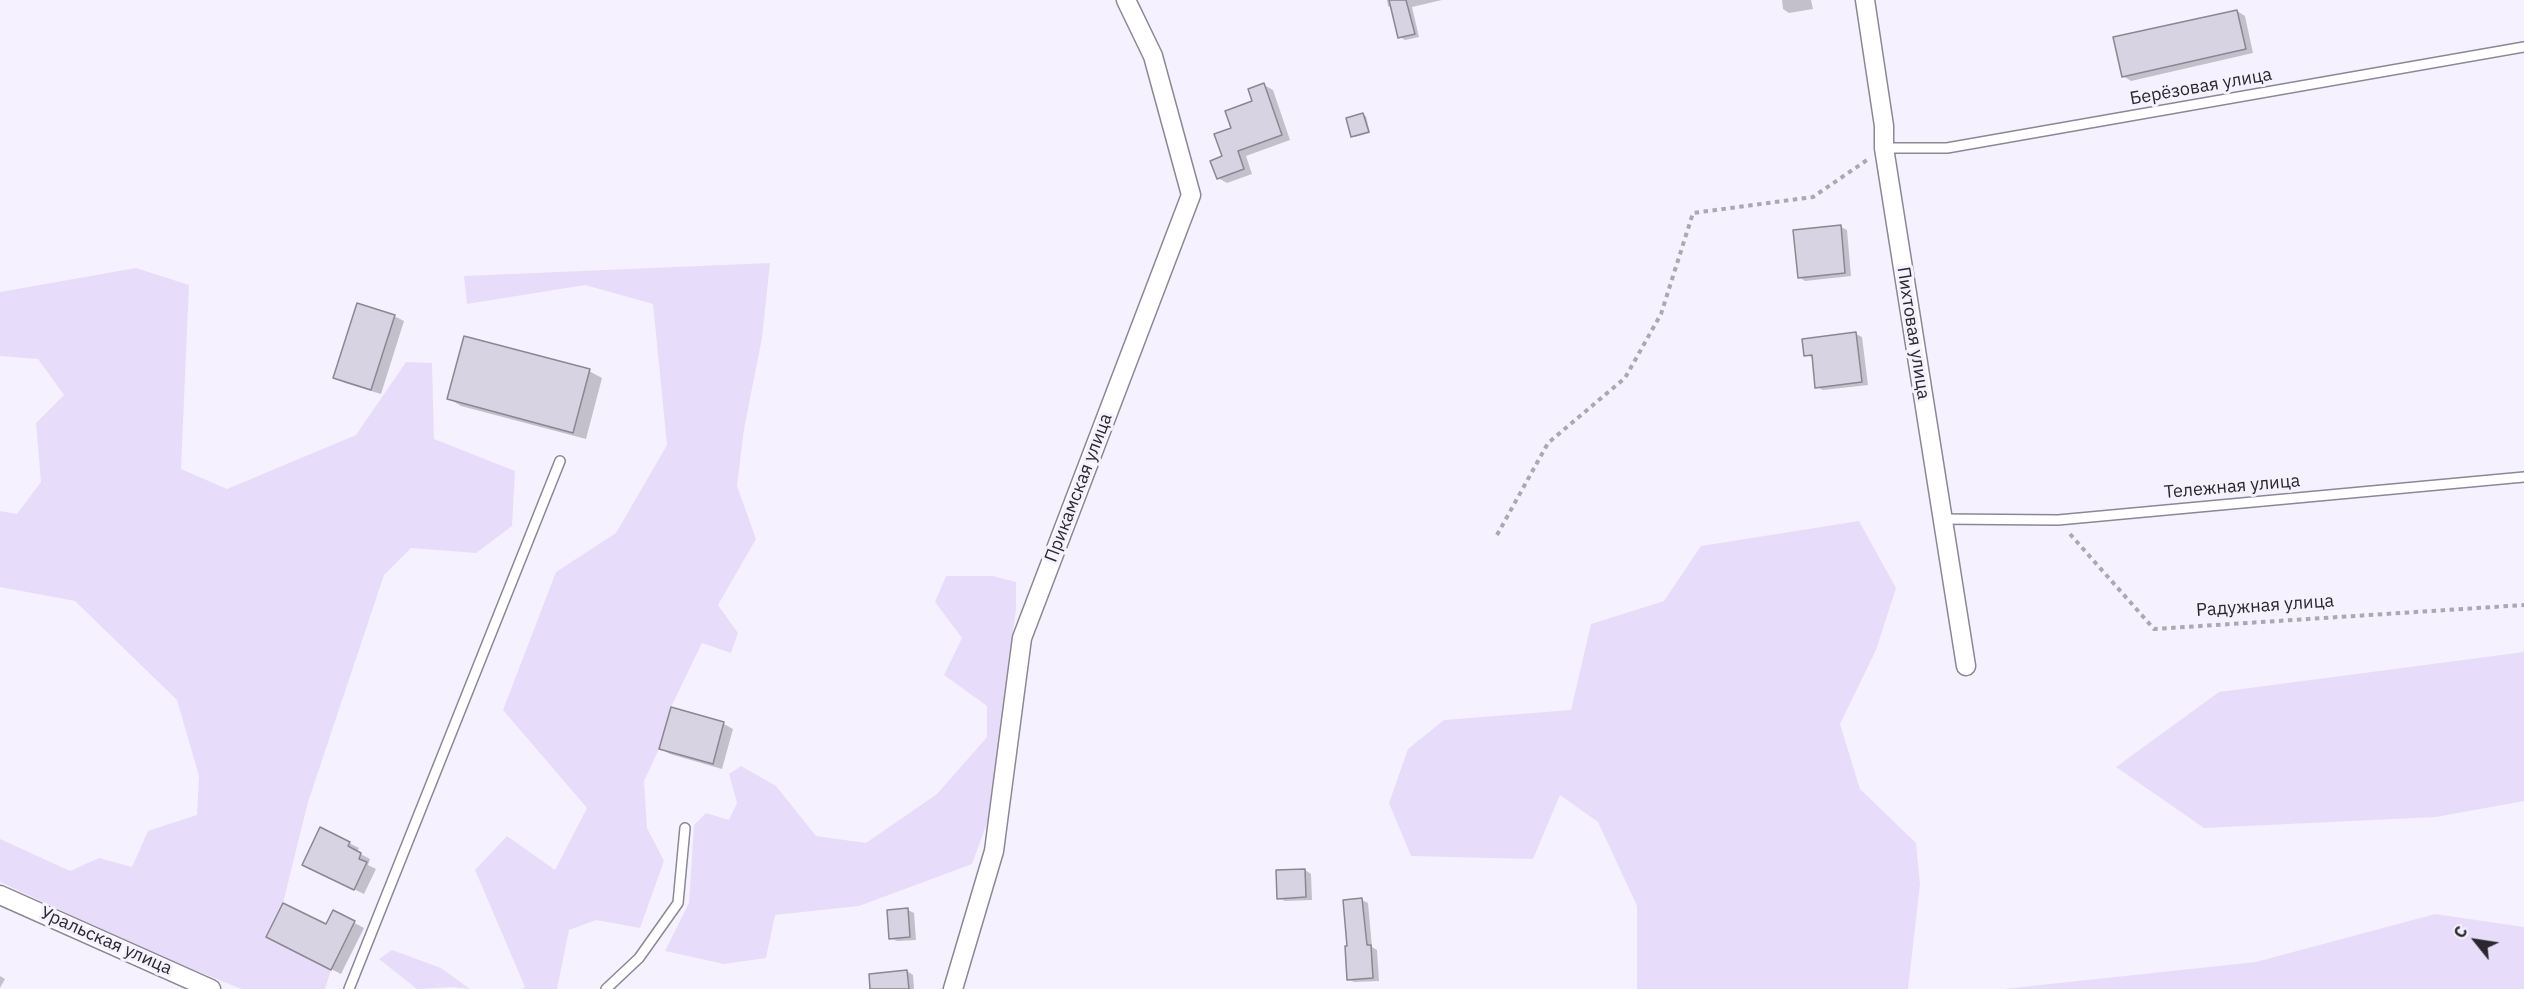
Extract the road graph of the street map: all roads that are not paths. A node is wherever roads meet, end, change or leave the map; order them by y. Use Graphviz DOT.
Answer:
graph roads {
  1 [pos="1126,0"];
  2 [pos="1865,0"];
  3 [pos="2524,47"];
  4 [pos="1884,148"];
  5 [pos="560,461"];
  6 [pos="2524,477"];
  7 [pos="1942,519"];
  8 [pos="1965,666"];
  9 [pos="685,828"];
  10 [pos="0,895"];
  11 [pos="211,989"];
  12 [pos="349,989"];
  13 [pos="606,989"];
  14 [pos="953,989"];
  1 -- 14 [label="street, Прикамская улица"];
  2 -- 4 [label="street, Пихтовая улица"];
  3 -- 4 [label="lane, Берёзовая улица"];
  4 -- 7 [label="street, Пихтовая улица"];
  5 -- 12 [label="lane"];
  6 -- 7 [label="lane, Тележная улица"];
  7 -- 8 [label="street, Пихтовая улица"];
  9 -- 13 [label="lane"];
  10 -- 11 [label="street, Уральская улица"];
}
